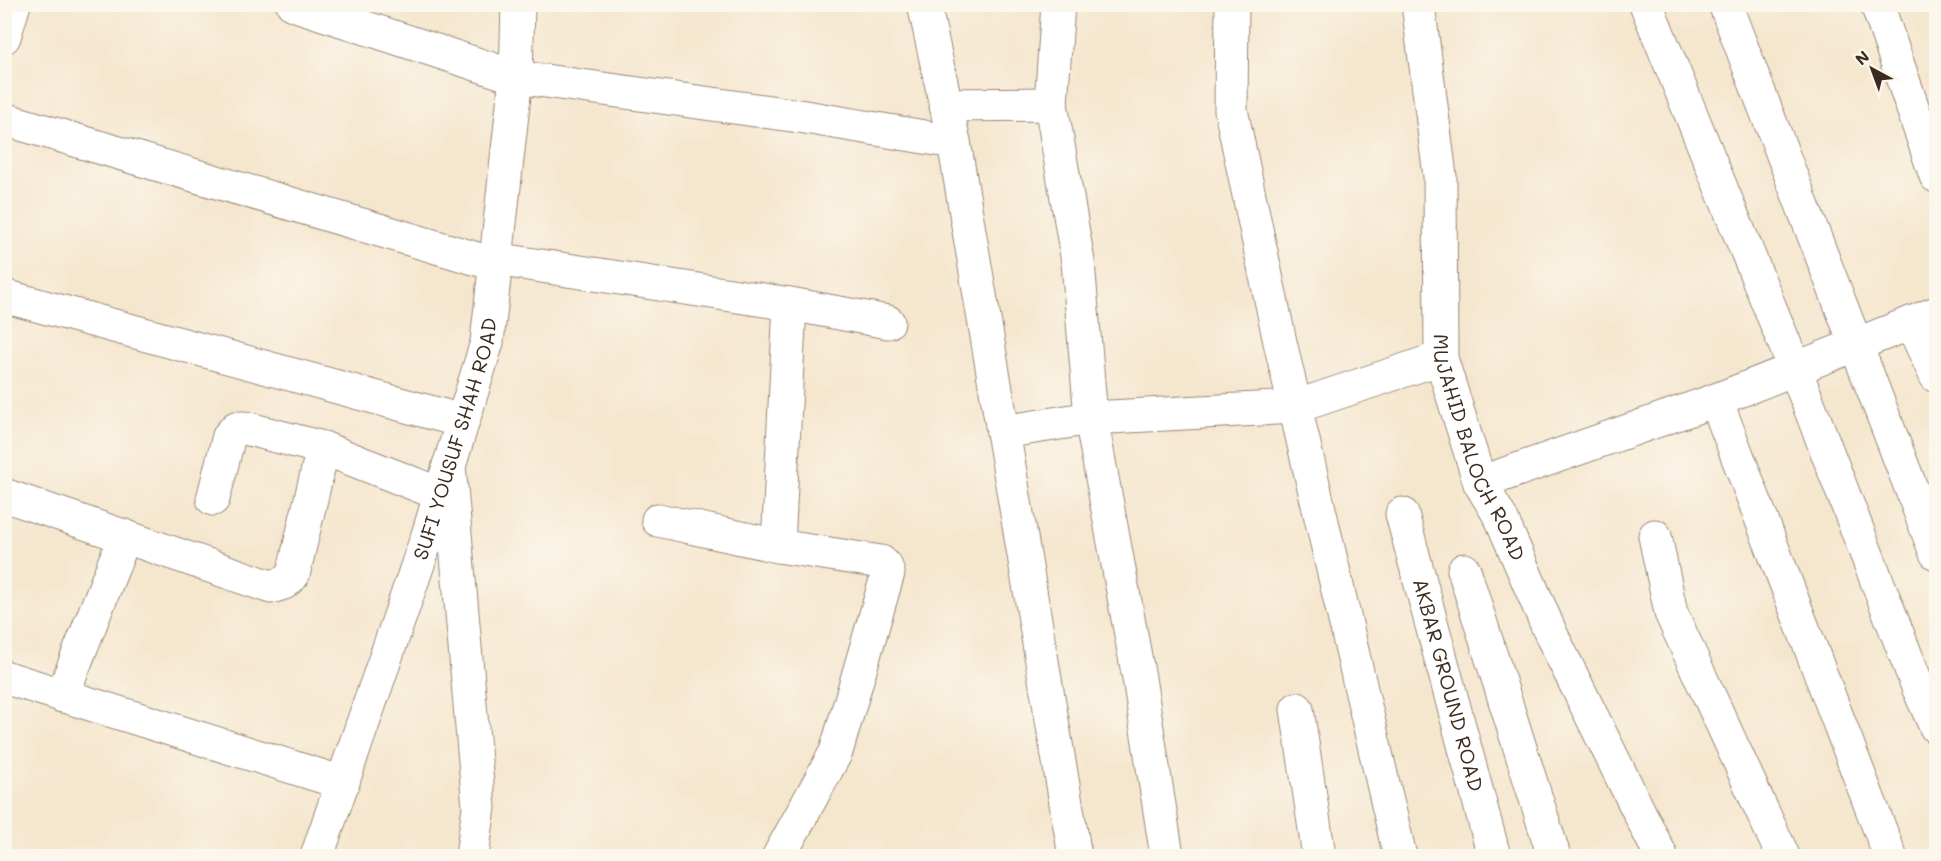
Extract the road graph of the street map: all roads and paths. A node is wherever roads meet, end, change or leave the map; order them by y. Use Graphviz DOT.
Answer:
graph roads {
  1 [pos="14,4"];
  2 [pos="293,4"];
  3 [pos="518,4"];
  4 [pos="924,4"];
  5 [pos="1058,4"];
  6 [pos="1232,4"];
  7 [pos="1418,4"];
  8 [pos="1646,4"];
  9 [pos="1725,4"];
  10 [pos="1877,4"];
  11 [pos="4,37"];
  12 [pos="516,77"];
  13 [pos="946,105"];
  14 [pos="1051,105"];
  15 [pos="4,119"];
  16 [pos="954,142"];
  17 [pos="1936,176"];
  18 [pos="495,262"];
  19 [pos="4,296"];
  20 [pos="790,304"];
  21 [pos="1924,319"];
  22 [pos="888,322"];
  23 [pos="1857,345"];
  24 [pos="1441,357"];
  25 [pos="1796,369"];
  26 [pos="1936,376"];
  27 [pos="1716,400"];
  28 [pos="1295,407"];
  29 [pos="1091,418"];
  30 [pos="462,421"];
  31 [pos="1003,432"];
  32 [pos="323,448"];
  33 [pos="445,480"];
  34 [pos="1480,483"];
  35 [pos="4,495"];
  36 [pos="213,499"];
  37 [pos="1402,514"];
  38 [pos="658,520"];
  39 [pos="125,536"];
  40 [pos="1655,536"];
  41 [pos="778,546"];
  42 [pos="1936,553"];
  43 [pos="1464,570"];
  44 [pos="4,677"];
  45 [pos="62,696"];
  46 [pos="1297,709"];
  47 [pos="1936,727"];
  48 [pos="343,783"];
  49 [pos="317,856"];
  50 [pos="472,856"];
  51 [pos="779,856"];
  52 [pos="1075,856"];
  53 [pos="1167,856"];
  54 [pos="1319,856"];
  55 [pos="1400,856"];
  56 [pos="1494,856"];
  57 [pos="1554,856"];
  58 [pos="1661,856"];
  59 [pos="1783,856"];
  60 [pos="1890,856"];
  1 -- 11 [label="street"];
  2 -- 12 [label="street"];
  3 -- 12 [label="street, SUFI YOUSUF SHAH ROAD"];
  4 -- 13 [label="street"];
  5 -- 14 [label="street"];
  6 -- 28 [label="street"];
  7 -- 24 [label="street, MUJAHID BALOCH ROAD"];
  8 -- 25 [label="street"];
  9 -- 23 [label="street"];
  10 -- 17 [label="street"];
  12 -- 16 [label="street"];
  12 -- 18 [label="street, SUFI YOUSUF SHAH ROAD"];
  13 -- 14 [label="street"];
  13 -- 16 [label="street"];
  14 -- 29 [label="street"];
  15 -- 18 [label="street"];
  16 -- 31 [label="street"];
  18 -- 20 [label="street"];
  18 -- 30 [label="street, SUFI YOUSUF SHAH ROAD"];
  19 -- 30 [label="street"];
  20 -- 22 [label="street"];
  20 -- 41 [label="street"];
  21 -- 23 [label="street"];
  21 -- 26 [label="street"];
  23 -- 25 [label="street"];
  23 -- 42 [label="street"];
  24 -- 28 [label="street"];
  24 -- 34 [label="street, MUJAHID BALOCH ROAD"];
  25 -- 27 [label="street"];
  25 -- 47 [label="street"];
  27 -- 34 [label="street"];
  27 -- 60 [label="street"];
  28 -- 29 [label="street"];
  28 -- 55 [label="street"];
  29 -- 31 [label="street"];
  29 -- 53 [label="street"];
  30 -- 33 [label="street, SUFI YOUSUF SHAH ROAD"];
  31 -- 52 [label="street"];
  32 -- 33 [label="street"];
  32 -- 36 [label="street"];
  32 -- 39 [label="street"];
  33 -- 48 [label="street, SUFI YOUSUF SHAH ROAD"];
  33 -- 50 [label="street"];
  34 -- 58 [label="street, MUJAHID BALOCH ROAD"];
  35 -- 39 [label="street"];
  37 -- 56 [label="street, AKBAR GROUND ROAD"];
  38 -- 41 [label="street"];
  39 -- 45 [label="street"];
  40 -- 59 [label="street"];
  41 -- 51 [label="street"];
  43 -- 57 [label="street"];
  44 -- 45 [label="street"];
  45 -- 48 [label="street"];
  46 -- 54 [label="street"];
  48 -- 49 [label="street, SUFI YOUSUF SHAH ROAD"];
}
